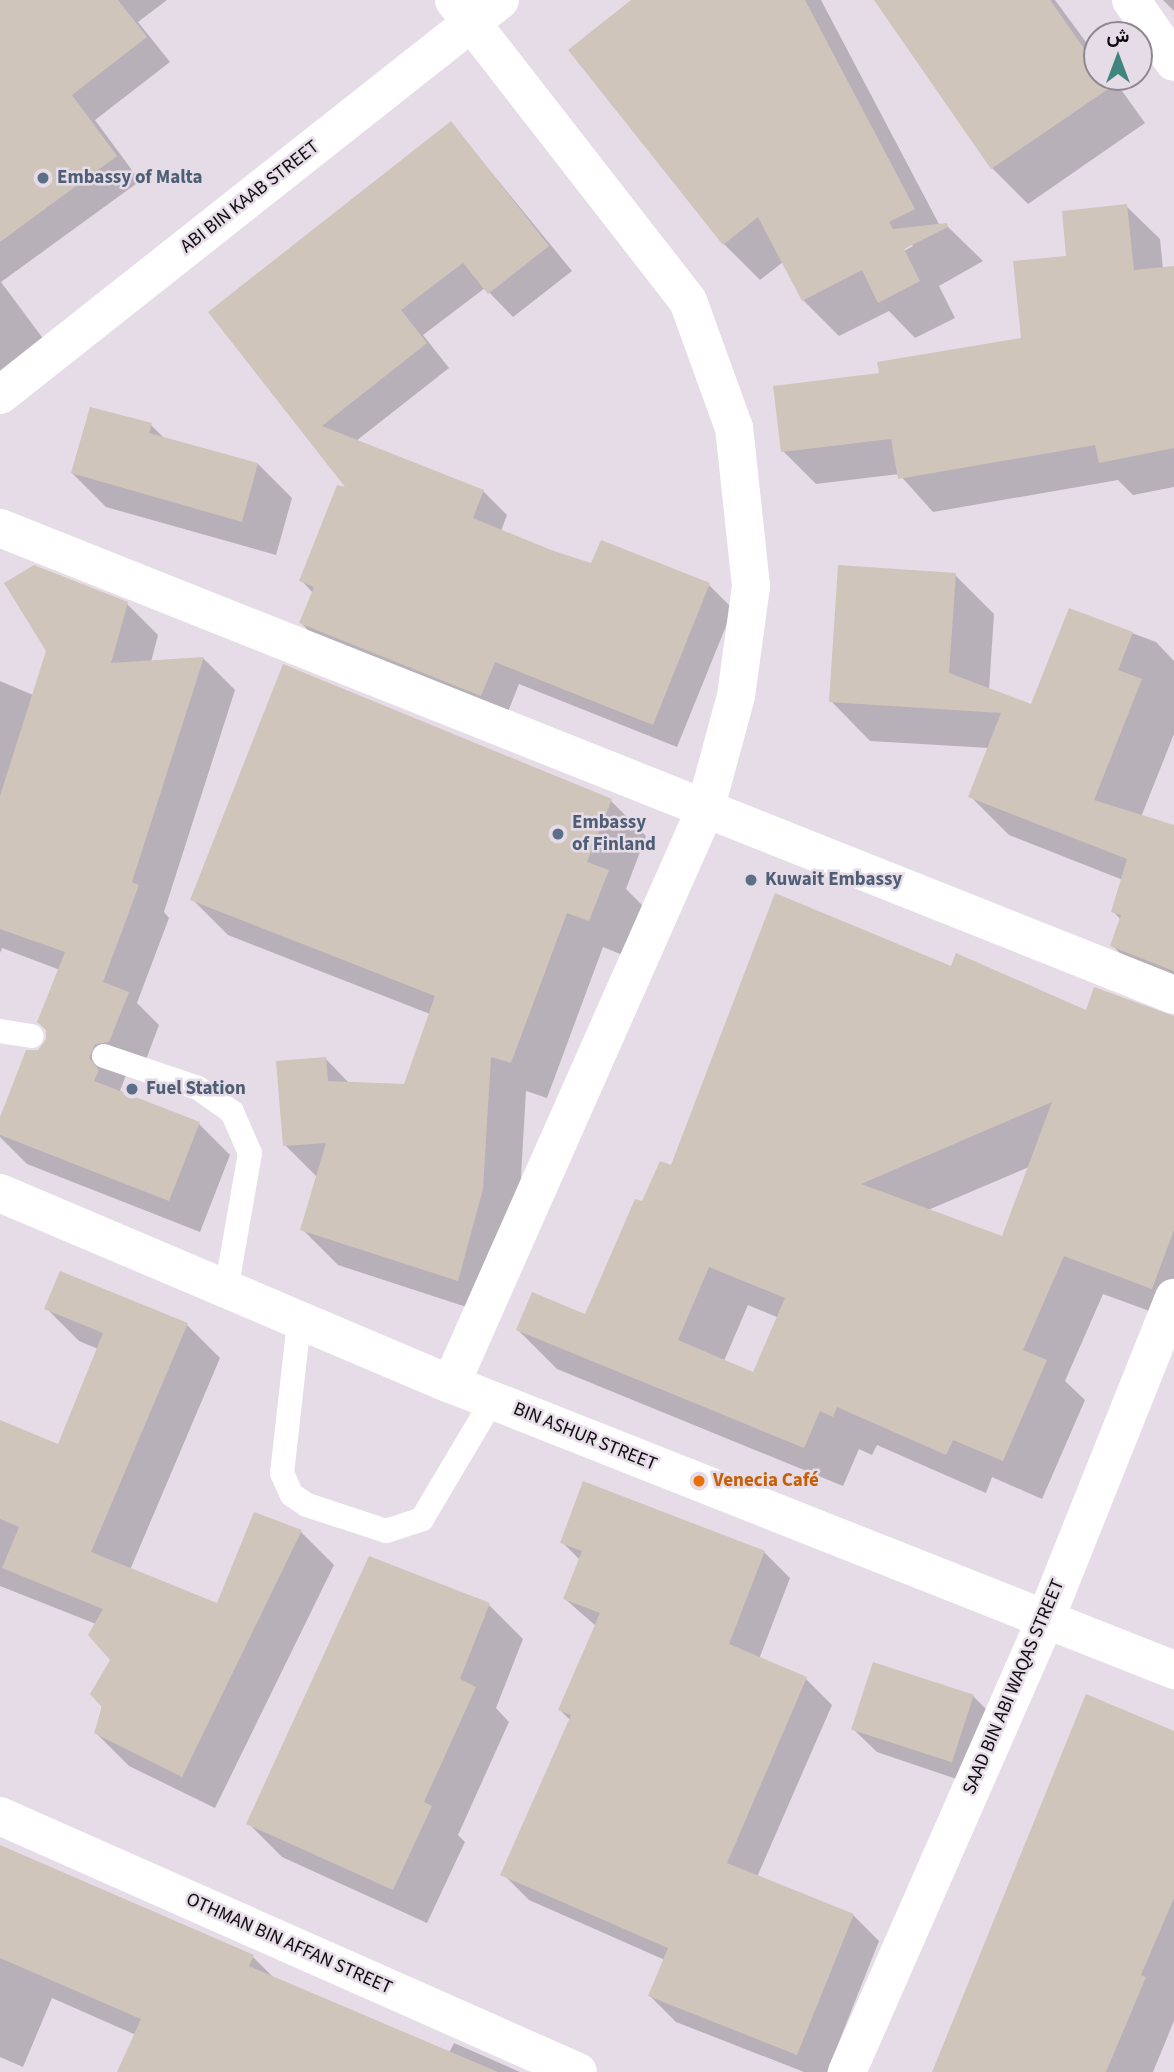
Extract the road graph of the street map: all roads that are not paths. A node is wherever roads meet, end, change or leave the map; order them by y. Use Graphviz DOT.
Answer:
graph roads {
  1 [pos="1131,0"];
  2 [pos="475,8"];
  3 [pos="1173,56"];
  4 [pos="0,395"];
  5 [pos="0,528"];
  6 [pos="705,810"];
  7 [pos="1174,995"];
  8 [pos="0,1031"];
  9 [pos="32,1036"];
  10 [pos="104,1056"];
  11 [pos="0,1193"];
  12 [pos="226,1290"];
  13 [pos="1174,1298"];
  14 [pos="299,1322"];
  15 [pos="452,1384"];
  16 [pos="492,1401"];
  17 [pos="1045,1620"];
  18 [pos="1174,1670"];
  19 [pos="0,1816"];
  20 [pos="578,2072"];
  21 [pos="847,2072"];
  1 -- 3 [label="street"];
  2 -- 4 [label="street, ABI BIN KAAB STREET"];
  2 -- 6 [label="street"];
  5 -- 6 [label="street"];
  6 -- 7 [label="street"];
  6 -- 15 [label="street"];
  8 -- 9 [label="lane"];
  10 -- 12 [label="lane"];
  11 -- 12 [label="street, BIN ASHUR STREET"];
  12 -- 14 [label="street, BIN ASHUR STREET"];
  13 -- 17 [label="street, SAAD BIN ABI WAQAS STREET"];
  14 -- 15 [label="street, BIN ASHUR STREET"];
  14 -- 16 [label="lane"];
  15 -- 16 [label="street, BIN ASHUR STREET"];
  16 -- 17 [label="street, BIN ASHUR STREET"];
  17 -- 18 [label="street, BIN ASHUR STREET"];
  17 -- 21 [label="street, SAAD BIN ABI WAQAS STREET"];
  19 -- 20 [label="street, OTHMAN BIN AFFAN STREET"];
}
